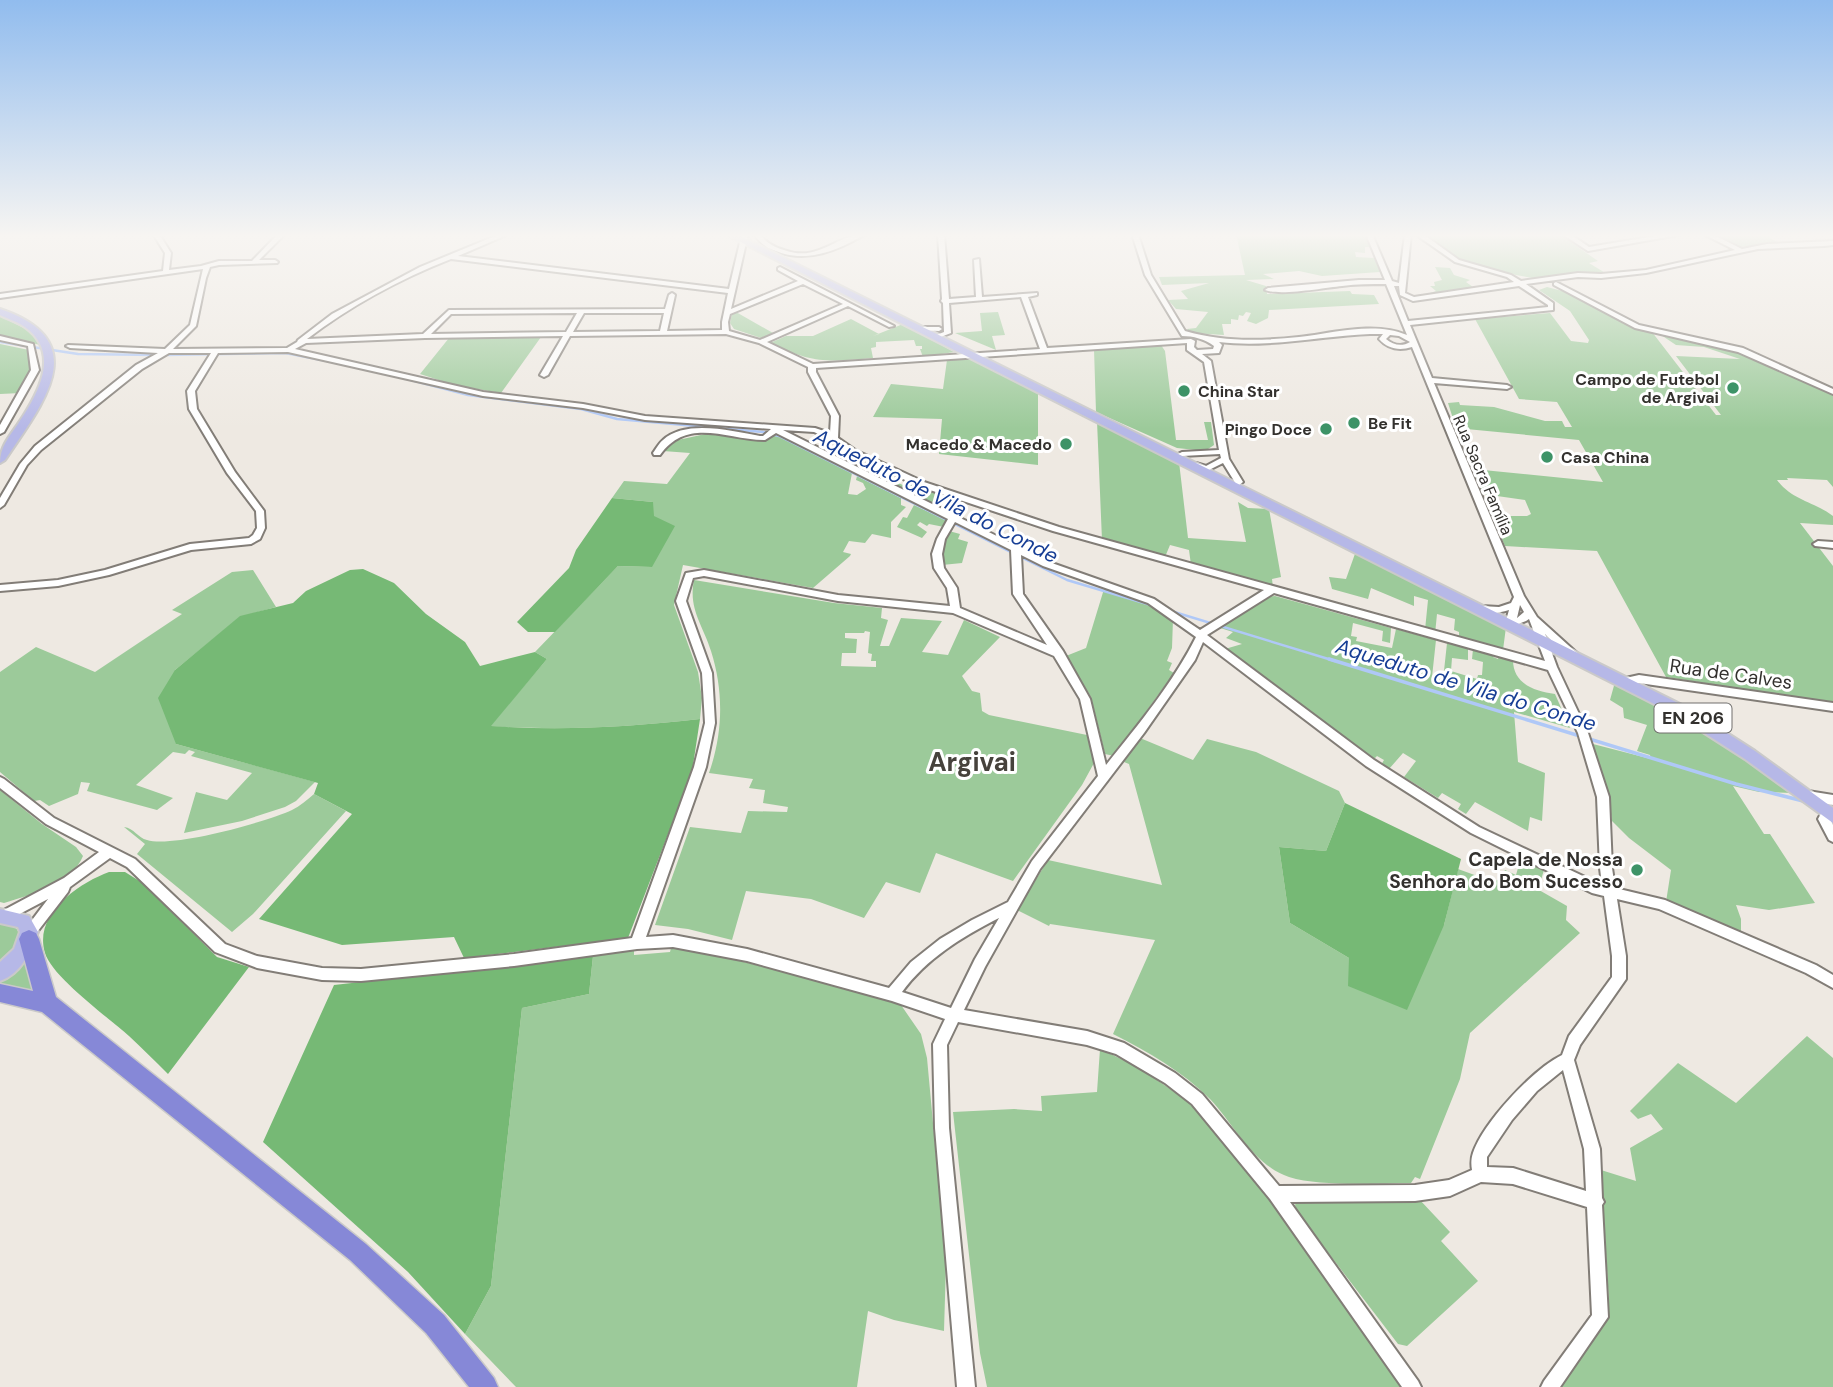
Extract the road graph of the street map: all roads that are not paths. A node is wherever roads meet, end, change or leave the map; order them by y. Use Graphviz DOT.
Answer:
graph roads {
  1 [pos="200,299"];
  2 [pos="364,299"];
  3 [pos="671,299"];
  4 [pos="731,299"];
  5 [pos="761,299"];
  6 [pos="838,299"];
  7 [pos="858,299"];
  8 [pos="979,299"];
  9 [pos="982,299"];
  10 [pos="1025,299"];
  11 [pos="1162,299"];
  12 [pos="1396,299"];
  13 [pos="1544,299"];
  14 [pos="1584,299"];
  15 [pos="944,301"];
  16 [pos="848,304"];
  17 [pos="668,311"];
  18 [pos="0,312"];
  19 [pos="581,312"];
  20 [pos="729,312"];
  21 [pos="945,320"];
  22 [pos="1406,325"];
  23 [pos="891,326"];
  24 [pos="726,332"];
  25 [pos="663,333"];
  26 [pos="948,333"];
  27 [pos="1390,333"];
  28 [pos="936,334"];
  29 [pos="570,335"];
  30 [pos="425,336"];
  31 [pos="0,338"];
  32 [pos="1200,338"];
  33 [pos="300,341"];
  34 [pos="1186,341"];
  35 [pos="1212,341"];
  36 [pos="1412,341"];
  37 [pos="761,342"];
  38 [pos="951,345"];
  39 [pos="70,346"];
  40 [pos="1396,347"];
  41 [pos="216,350"];
  42 [pos="288,350"];
  43 [pos="167,351"];
  44 [pos="1044,351"];
  45 [pos="1212,352"];
  46 [pos="973,356"];
  47 [pos="1207,361"];
  48 [pos="1422,363"];
  49 [pos="812,366"];
  50 [pos="544,375"];
  51 [pos="1429,380"];
  52 [pos="1507,387"];
  53 [pos="1833,392"];
  54 [pos="1093,415"];
  55 [pos="837,421"];
  56 [pos="774,429"];
  57 [pos="815,430"];
  58 [pos="0,432"];
  59 [pos="834,439"];
  60 [pos="1220,450"];
  61 [pos="657,453"];
  62 [pos="1182,454"];
  63 [pos="1225,459"];
  64 [pos="0,460"];
  65 [pos="1208,470"];
  66 [pos="1239,482"];
  67 [pos="946,493"];
  68 [pos="0,505"];
  69 [pos="938,512"];
  70 [pos="952,519"];
  71 [pos="1818,544"];
  72 [pos="1352,545"];
  73 [pos="1833,545"];
  74 [pos="1016,550"];
  75 [pos="0,588"];
  76 [pos="1270,590"];
  77 [pos="1517,601"];
  78 [pos="956,610"];
  79 [pos="1481,610"];
  80 [pos="1532,615"];
  81 [pos="1510,624"];
  82 [pos="1202,636"];
  83 [pos="1542,640"];
  84 [pos="1059,654"];
  85 [pos="1579,658"];
  86 [pos="1552,667"];
  87 [pos="1625,682"];
  88 [pos="1833,707"];
  89 [pos="1103,775"];
  90 [pos="0,782"];
  91 [pos="1831,810"];
  92 [pos="1833,837"];
  93 [pos="109,852"];
  94 [pos="68,882"];
  95 [pos="1610,891"];
  96 [pos="1010,907"];
  97 [pos="3,916"];
  98 [pos="29,936"];
  99 [pos="637,943"];
  100 [pos="0,973"];
  101 [pos="1833,982"];
  102 [pos="0,993"];
  103 [pos="892,995"];
  104 [pos="47,1003"];
  105 [pos="953,1015"];
  106 [pos="1567,1060"];
  107 [pos="1479,1174"];
  108 [pos="1275,1194"];
  109 [pos="1596,1202"];
  110 [pos="485,1387"];
  111 [pos="966,1387"];
  112 [pos="1412,1387"];
  113 [pos="1549,1387"];
  1 -- 43 [label="street"];
  2 -- 33 [label="street"];
  3 -- 17 [label="street"];
  4 -- 20 [label="street"];
  5 -- 20 [label="street"];
  6 -- 16 [label="street"];
  7 -- 28 [label="main road, EN 206"];
  8 -- 9 [label="street"];
  8 -- 15 [label="street"];
  10 -- 44 [label="street"];
  11 -- 34 [label="street"];
  12 -- 22 [label="street, Rua Sacra Família"];
  13 -- 22 [label="street"];
  14 -- 53 [label="street"];
  15 -- 21 [label="street"];
  16 -- 23 [label="street"];
  16 -- 37 [label="street"];
  17 -- 19 [label="street"];
  17 -- 25 [label="street"];
  18 -- 64 [label="main road"];
  19 -- 29 [label="street"];
  19 -- 30 [label="street"];
  20 -- 24 [label="street"];
  21 -- 26 [label="street"];
  21 -- 28 [label="street"];
  22 -- 27 [label="street"];
  22 -- 36 [label="street, Rua Sacra Família"];
  24 -- 25 [label="street"];
  24 -- 37 [label="street"];
  25 -- 29 [label="street"];
  26 -- 28 [label="street"];
  26 -- 38 [label="street"];
  27 -- 35 [label="street"];
  27 -- 36 [label="street"];
  27 -- 40 [label="street"];
  28 -- 38 [label="main road, EN 206"];
  29 -- 30 [label="street"];
  29 -- 50 [label="street"];
  30 -- 33 [label="street"];
  31 -- 58 [label="street"];
  32 -- 34 [label="street"];
  32 -- 34 [label="street"];
  32 -- 35 [label="street"];
  33 -- 42 [label="street"];
  34 -- 44 [label="street"];
  34 -- 45 [label="street"];
  34 -- 47 [label="street"];
  35 -- 45 [label="street"];
  36 -- 40 [label="street"];
  36 -- 48 [label="street, Rua Sacra Família"];
  37 -- 49 [label="street"];
  38 -- 46 [label="main road, EN 206"];
  39 -- 43 [label="street"];
  40 -- 48 [label="street"];
  41 -- 42 [label="street"];
  41 -- 43 [label="street"];
  41 -- 75 [label="street"];
  42 -- 56 [label="street"];
  43 -- 68 [label="street"];
  44 -- 46 [label="street"];
  45 -- 47 [label="street"];
  46 -- 49 [label="street"];
  46 -- 54 [label="main road, EN 206"];
  47 -- 60 [label="street"];
  48 -- 51 [label="street, Rua Sacra Família"];
  49 -- 55 [label="street"];
  51 -- 52 [label="street"];
  51 -- 77 [label="street, Rua Sacra Família"];
  54 -- 62 [label="main road, EN 206"];
  54 -- 65 [label="main road, EN 206"];
  55 -- 57 [label="street"];
  55 -- 59 [label="street"];
  56 -- 57 [label="street"];
  56 -- 61 [label="street"];
  56 -- 69 [label="street"];
  57 -- 59 [label="street"];
  59 -- 67 [label="street"];
  60 -- 62 [label="street"];
  60 -- 63 [label="street"];
  60 -- 65 [label="street"];
  62 -- 65 [label="main road, EN 206"];
  63 -- 65 [label="street"];
  63 -- 66 [label="street"];
  65 -- 66 [label="main road, EN 206"];
  65 -- 72 [label="main road, EN 206"];
  66 -- 72 [label="main road, EN 206"];
  67 -- 69 [label="street"];
  67 -- 76 [label="street"];
  69 -- 70 [label="street"];
  70 -- 74 [label="street"];
  70 -- 78 [label="street"];
  71 -- 73 [label="street"];
  72 -- 79 [label="main road, EN 206"];
  74 -- 82 [label="street"];
  74 -- 84 [label="street"];
  76 -- 82 [label="street"];
  76 -- 86 [label="street"];
  77 -- 79 [label="street"];
  77 -- 80 [label="street, Rua Sacra Família"];
  77 -- 81 [label="street"];
  78 -- 84 [label="street"];
  78 -- 99 [label="street"];
  79 -- 81 [label="main road, EN 206"];
  80 -- 81 [label="street"];
  80 -- 83 [label="street"];
  80 -- 85 [label="street"];
  81 -- 83 [label="main road, EN 206"];
  82 -- 89 [label="street"];
  82 -- 95 [label="street"];
  83 -- 85 [label="main road, EN 206"];
  83 -- 86 [label="street"];
  84 -- 89 [label="street"];
  85 -- 87 [label="main road, EN 206"];
  86 -- 95 [label="street"];
  87 -- 88 [label="street, Rua de Calves"];
  87 -- 91 [label="main road, EN 206"];
  89 -- 96 [label="street"];
  90 -- 93 [label="street"];
  91 -- 92 [label="street"];
  93 -- 94 [label="street"];
  93 -- 99 [label="street"];
  94 -- 97 [label="street"];
  94 -- 98 [label="street"];
  95 -- 101 [label="street"];
  95 -- 106 [label="street"];
  96 -- 103 [label="street"];
  96 -- 105 [label="street"];
  97 -- 98 [label="main road"];
  98 -- 100 [label="main road"];
  98 -- 104 [label="highway"];
  99 -- 103 [label="street"];
  102 -- 104 [label="highway"];
  103 -- 105 [label="street"];
  104 -- 110 [label="highway"];
  105 -- 108 [label="street"];
  105 -- 111 [label="street"];
  106 -- 107 [label="street"];
  106 -- 109 [label="street"];
  107 -- 108 [label="street"];
  107 -- 109 [label="street"];
  108 -- 112 [label="street"];
  109 -- 113 [label="street"];
}
